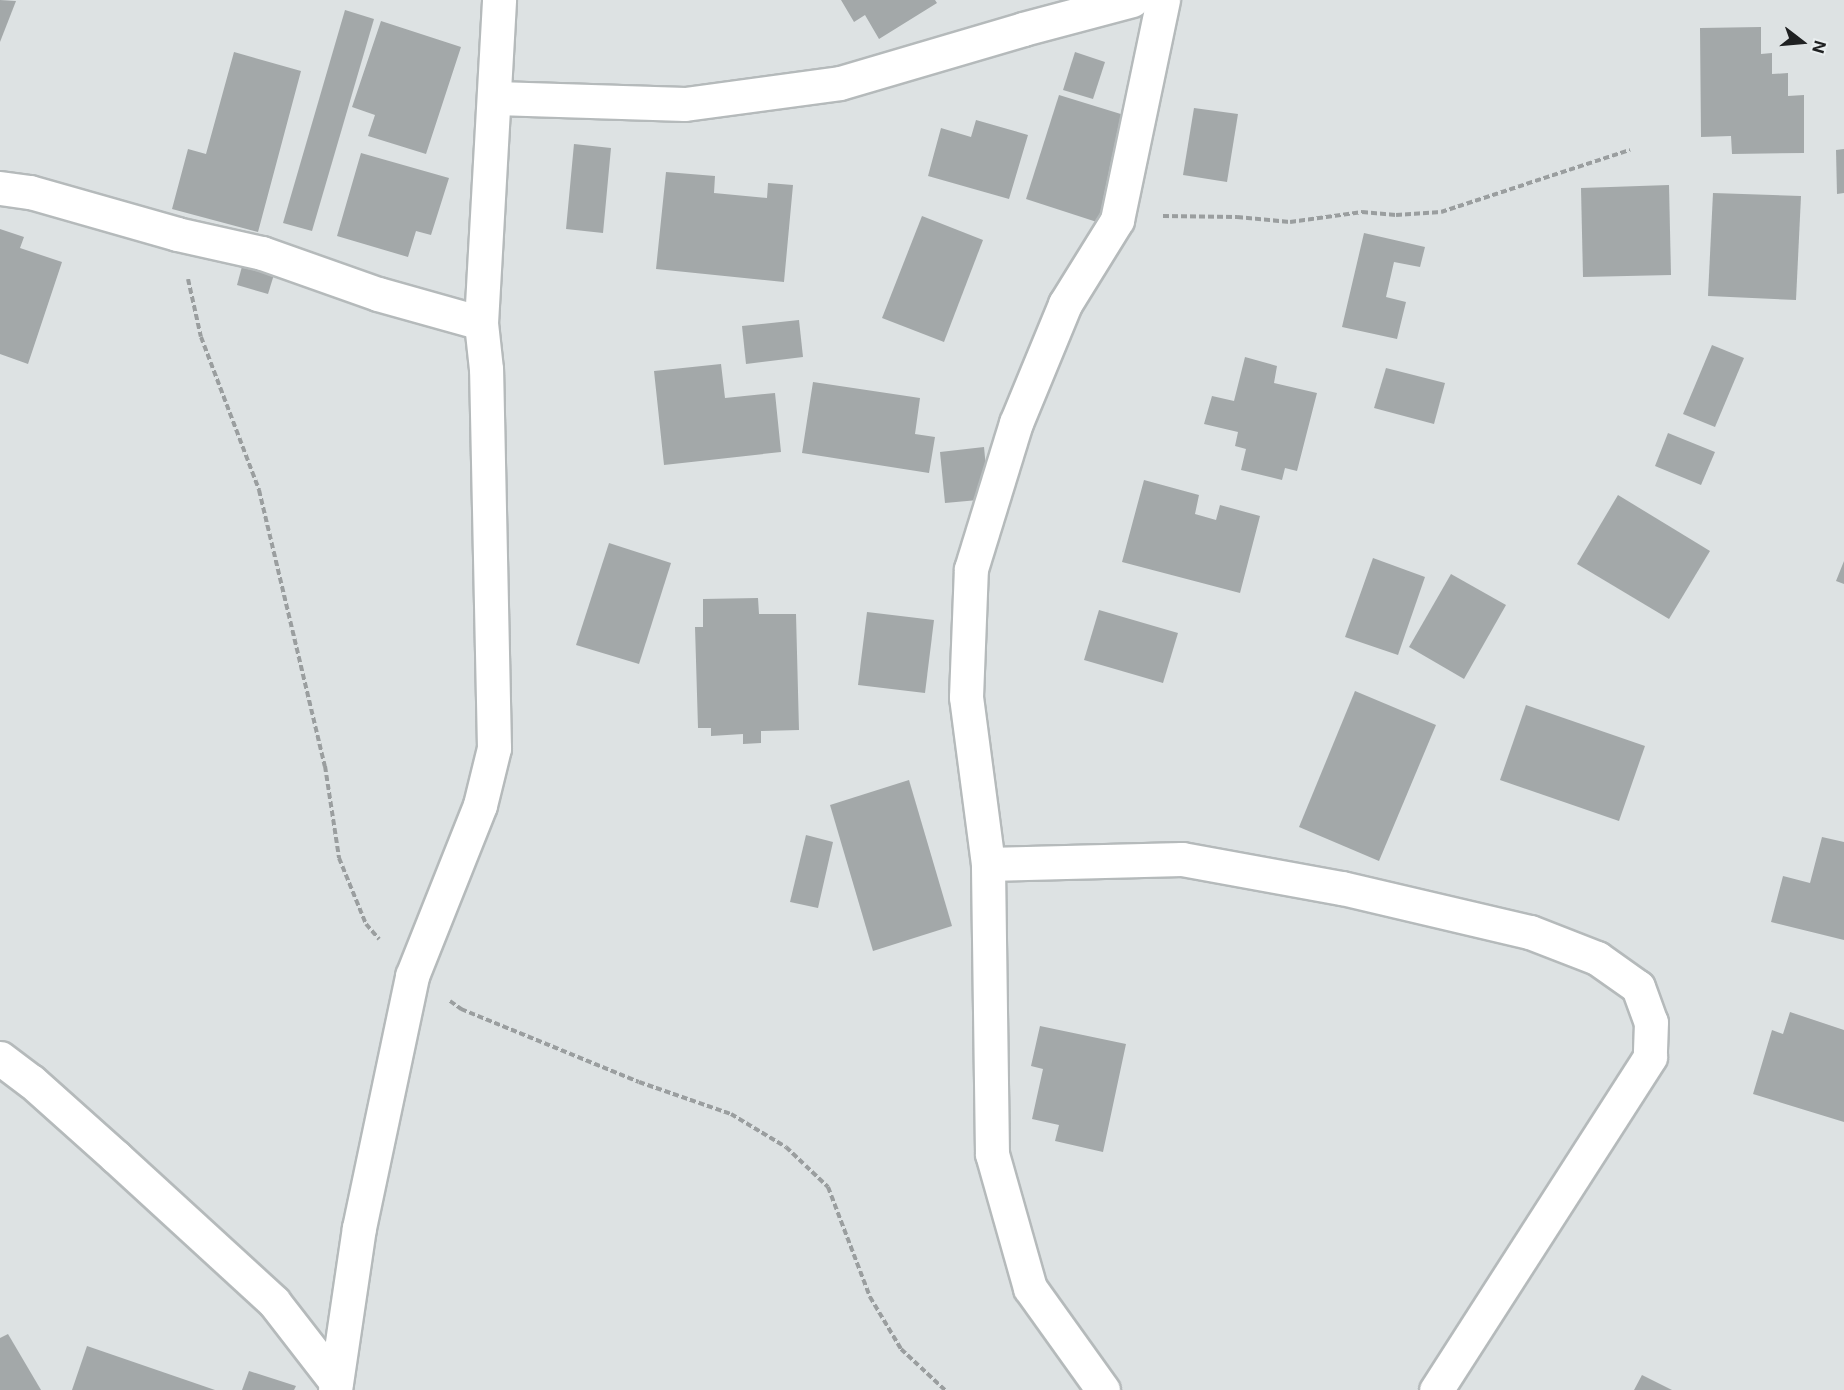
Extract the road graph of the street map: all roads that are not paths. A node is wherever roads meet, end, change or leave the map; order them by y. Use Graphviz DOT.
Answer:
graph roads {
  1 [pos="499,0"];
  2 [pos="1132,0"];
  3 [pos="1163,0"];
  4 [pos="496,98"];
  5 [pos="0,188"];
  6 [pos="481,323"];
  7 [pos="988,864"];
  8 [pos="0,1058"];
  9 [pos="335,1386"];
  10 [pos="1103,1390"];
  11 [pos="1436,1390"];
  1 -- 4 [label="street"];
  2 -- 4 [label="street"];
  3 -- 7 [label="street"];
  4 -- 6 [label="street"];
  5 -- 6 [label="street"];
  6 -- 9 [label="street"];
  7 -- 10 [label="street"];
  7 -- 11 [label="street"];
  8 -- 9 [label="street"];
}
